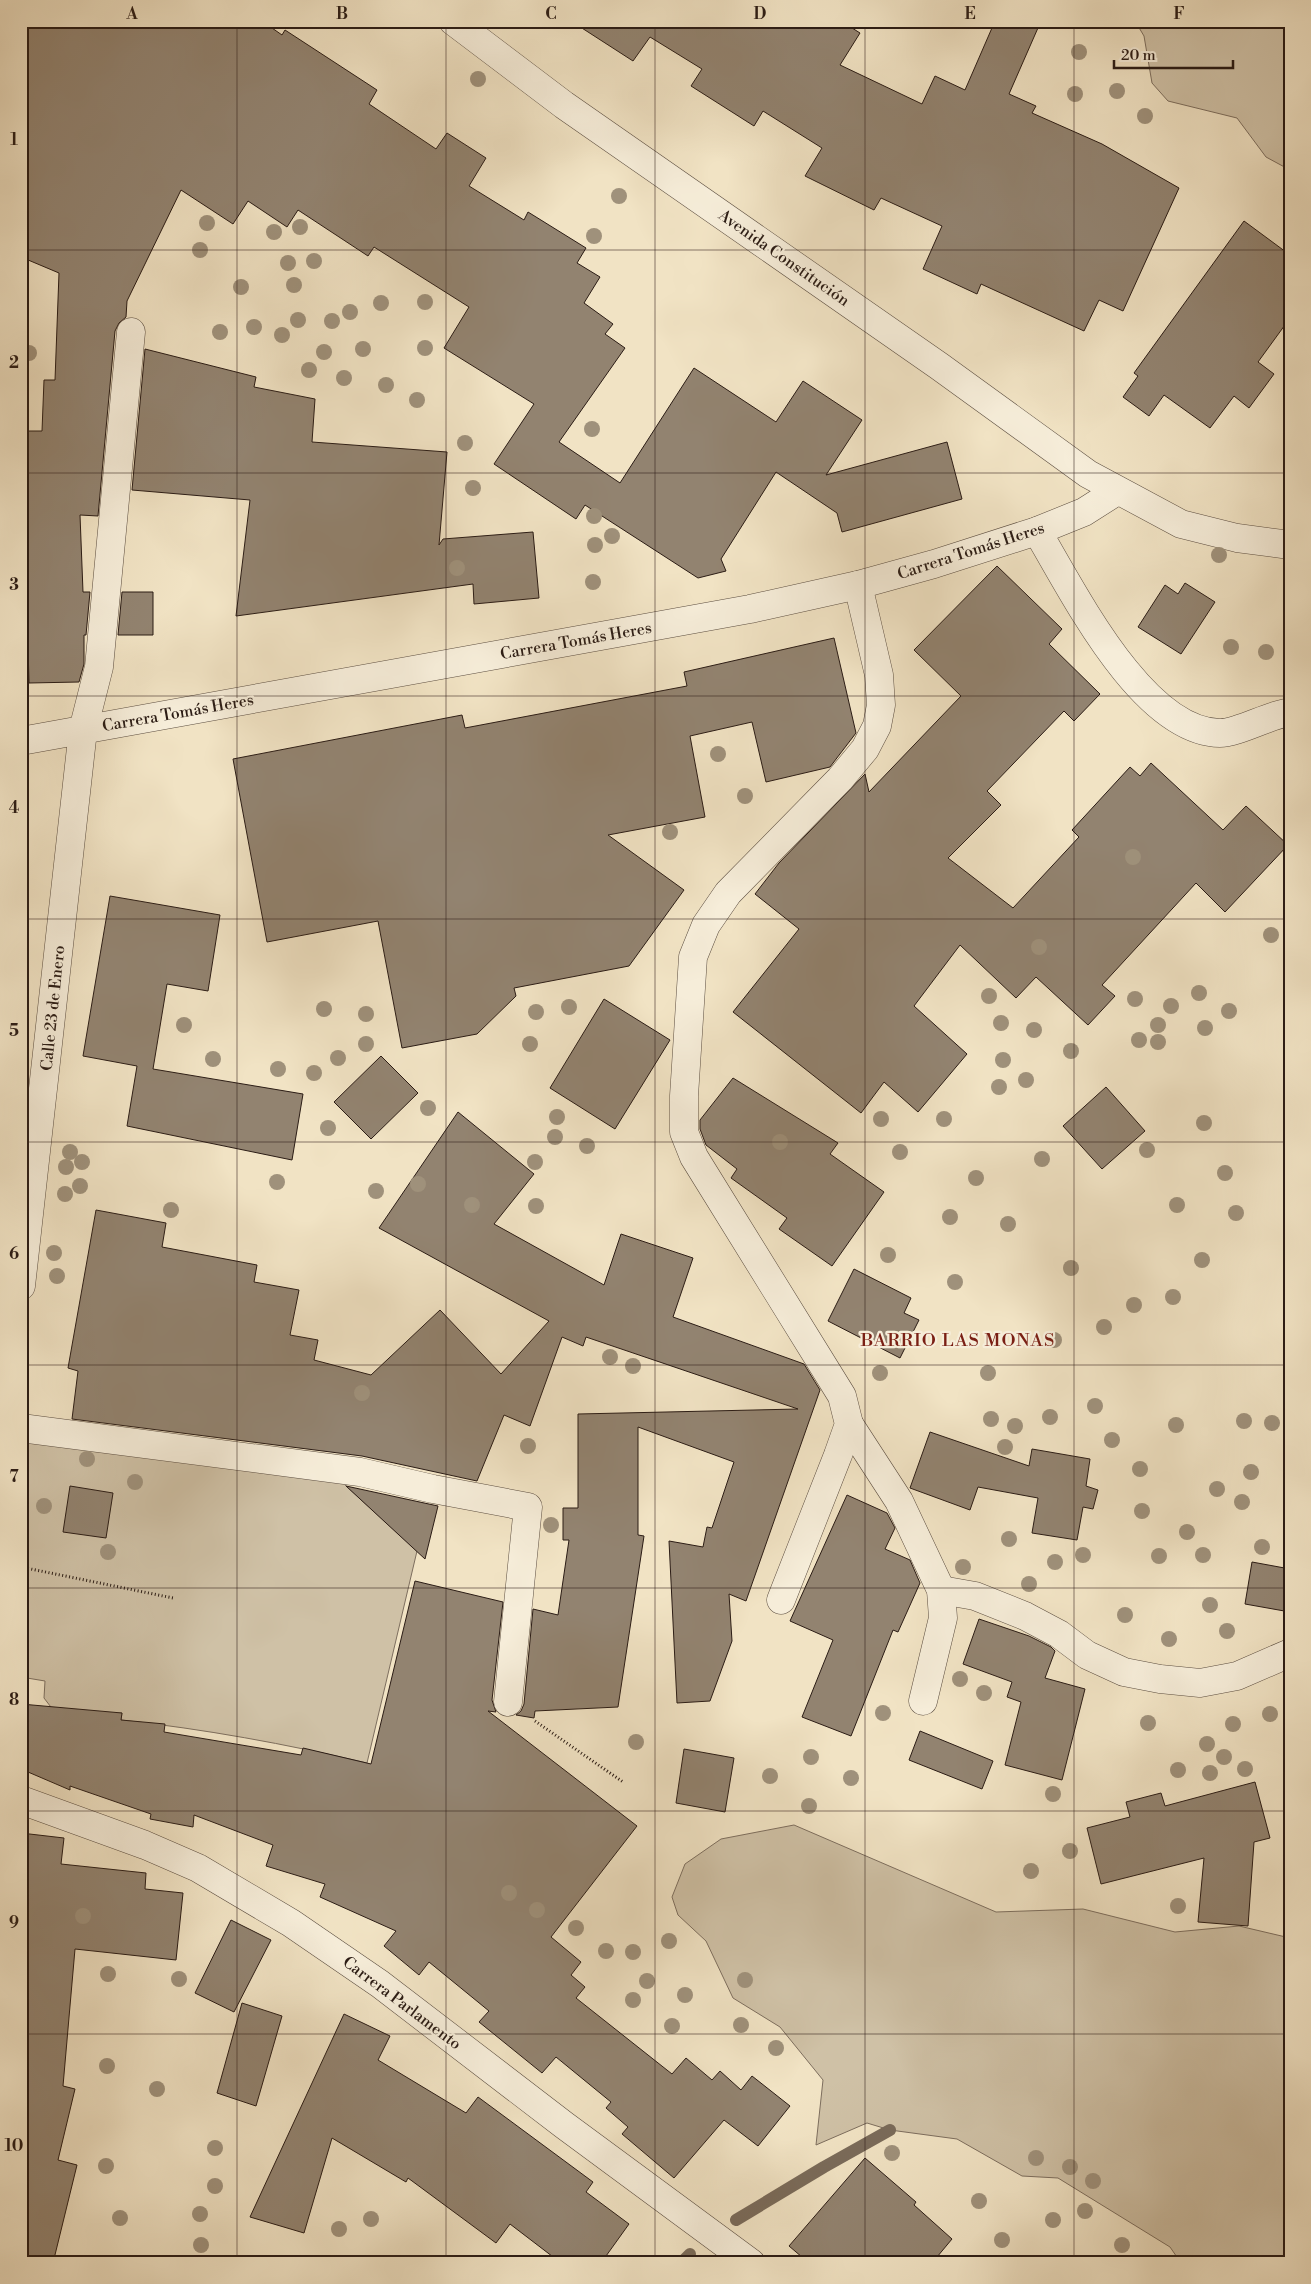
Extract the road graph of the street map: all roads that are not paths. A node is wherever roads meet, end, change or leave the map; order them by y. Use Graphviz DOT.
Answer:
graph roads {
  1 [pos="453,21"];
  2 [pos="131,332"];
  3 [pos="1117,491"];
  4 [pos="1037,531"];
  5 [pos="1290,545"];
  6 [pos="858,586"];
  7 [pos="1290,712"];
  8 [pos="83,730"];
  9 [pos="21,741"];
  10 [pos="21,1286"];
  11 [pos="849,1424"];
  12 [pos="21,1428"];
  13 [pos="941,1590"];
  14 [pos="782,1600"];
  15 [pos="1290,1653"];
  16 [pos="923,1701"];
  17 [pos="508,1702"];
  18 [pos="21,1800"];
  19 [pos="751,2263"];
  1 -- 3 [label="street, Avenida Constitución"];
  2 -- 8 [label="street, Calle 23 de Enero"];
  3 -- 4 [label="street, Carrera Tomás Heres"];
  3 -- 5 [label="street, Avenida Constitución"];
  4 -- 6 [label="street, Carrera Tomás Heres"];
  4 -- 7 [label="street"];
  6 -- 8 [label="street, Carrera Tomás Heres"];
  6 -- 11 [label="street"];
  8 -- 9 [label="street, Carrera Tomás Heres"];
  8 -- 10 [label="street, Calle 23 de Enero"];
  11 -- 13 [label="street"];
  11 -- 14 [label="street"];
  12 -- 17 [label="street"];
  13 -- 15 [label="street"];
  13 -- 16 [label="street"];
  18 -- 19 [label="street, Carrera Parlamento"];
}
